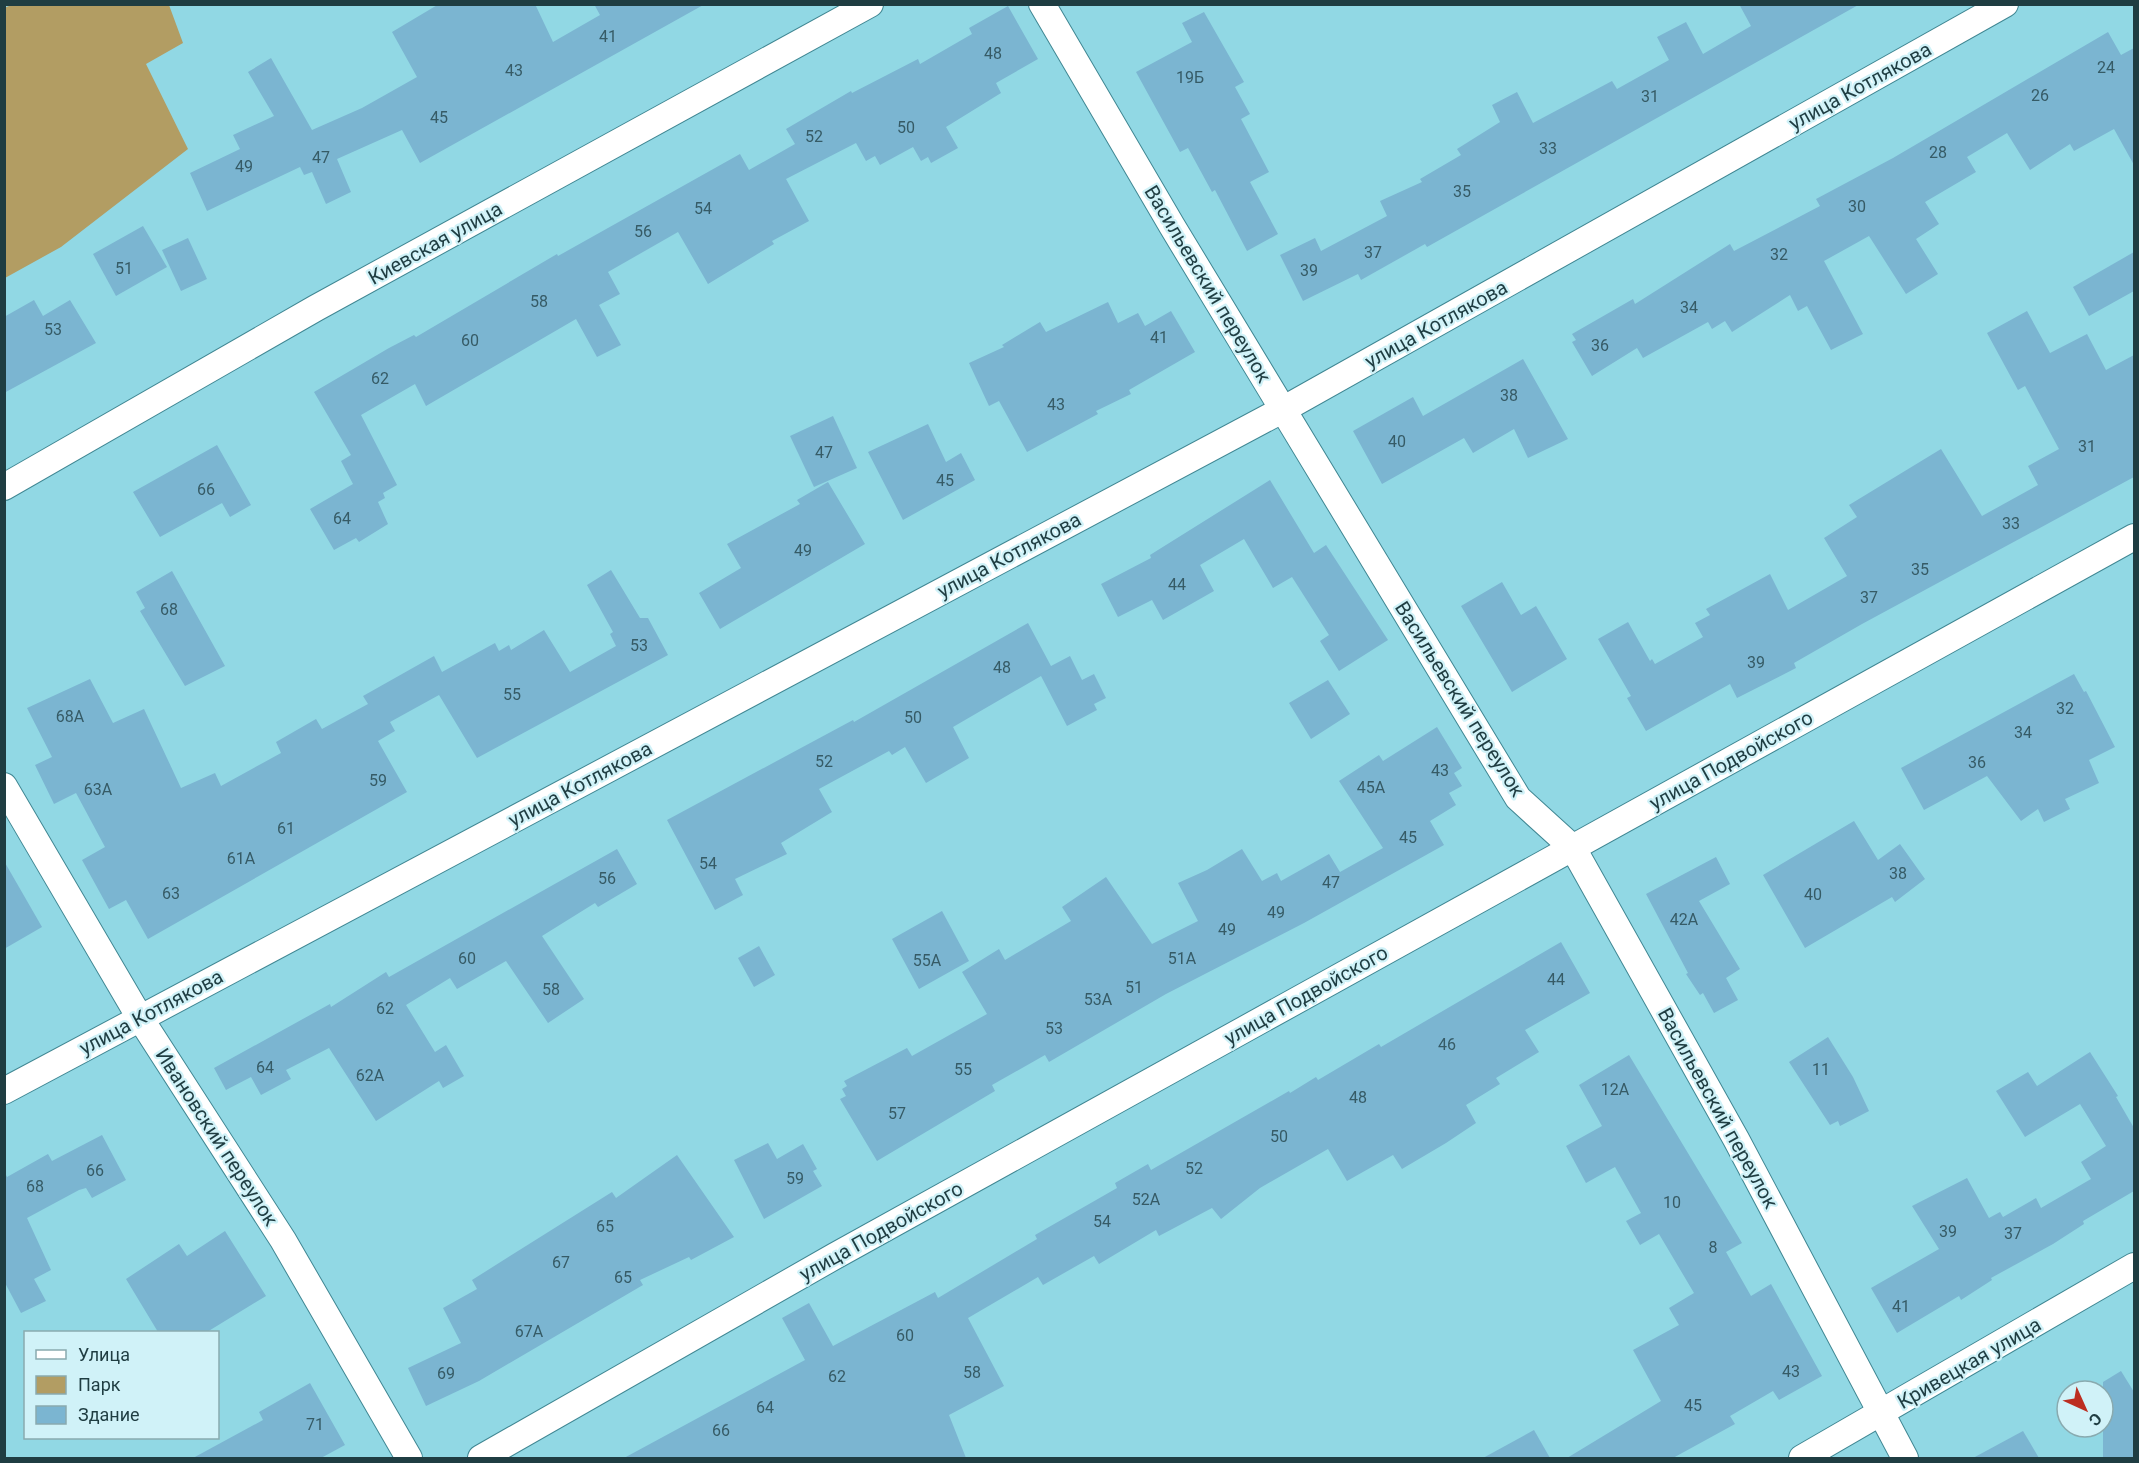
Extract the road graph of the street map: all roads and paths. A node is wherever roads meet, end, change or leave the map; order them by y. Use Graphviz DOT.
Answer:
graph roads {
  1 [pos="870,4"];
  2 [pos="1042,4"];
  3 [pos="2006,4"];
  4 [pos="1284,409"];
  5 [pos="4,487"];
  6 [pos="2134,537"];
  7 [pos="4,786"];
  8 [pos="1573,848"];
  9 [pos="140,1018"];
  10 [pos="4,1091"];
  11 [pos="2134,1266"];
  12 [pos="1881,1415"];
  13 [pos="409,1458"];
  14 [pos="481,1458"];
  15 [pos="1802,1458"];
  16 [pos="1905,1458"];
  1 -- 5 [label="street, Киевская улица"];
  2 -- 4 [label="street, Васильевский переулок"];
  3 -- 4 [label="street, улица Котлякова"];
  4 -- 8 [label="street, Васильевский переулок"];
  4 -- 9 [label="street, улица Котлякова"];
  6 -- 8 [label="street, улица Подвойского"];
  7 -- 9 [label="street, Ивановский переулок"];
  8 -- 12 [label="street, Васильевский переулок"];
  8 -- 14 [label="street, улица Подвойского"];
  9 -- 10 [label="street, улица Котлякова"];
  9 -- 13 [label="street, Ивановский переулок"];
  11 -- 12 [label="street, Кривецкая улица"];
  12 -- 15 [label="street, Кривецкая улица"];
  12 -- 16 [label="street, Васильевский переулок"];
}
